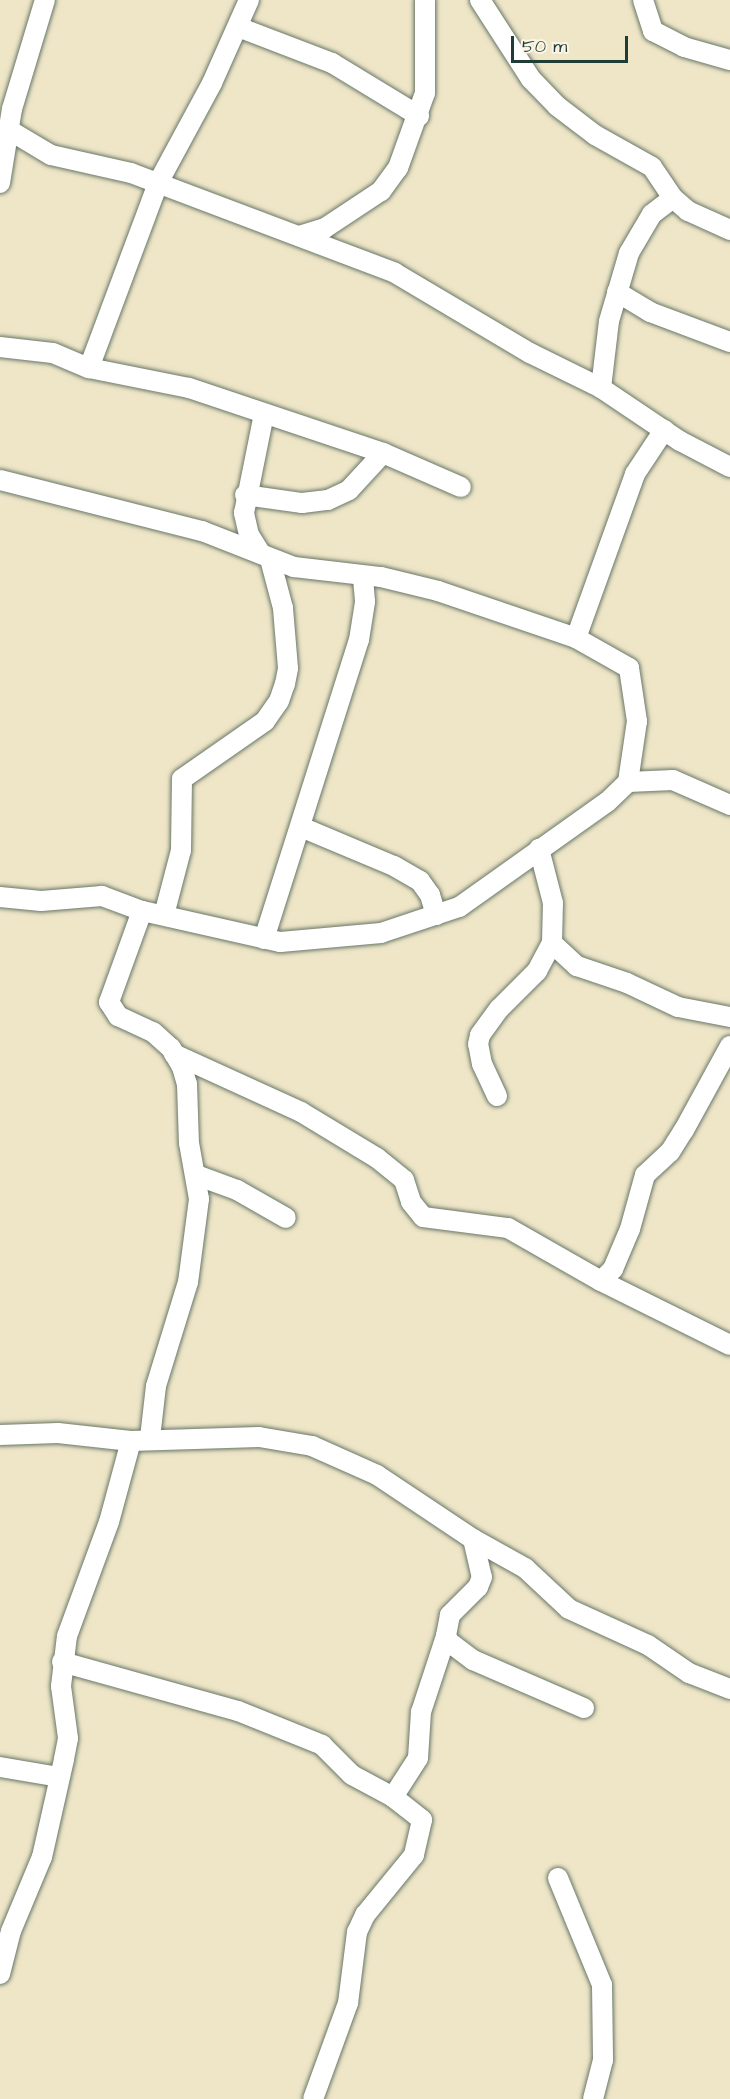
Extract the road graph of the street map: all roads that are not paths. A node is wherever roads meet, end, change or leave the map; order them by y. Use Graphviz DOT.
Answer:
graph roads {
  1 [pos="45,0"];
  2 [pos="249,0"];
  3 [pos="424,0"];
  4 [pos="480,0"];
  5 [pos="642,0"];
  6 [pos="238,27"];
  7 [pos="730,60"];
  8 [pos="419,116"];
  9 [pos="7,118"];
  10 [pos="0,183"];
  11 [pos="158,183"];
  12 [pos="673,198"];
  13 [pos="730,230"];
  14 [pos="299,236"];
  15 [pos="617,292"];
  16 [pos="730,342"];
  17 [pos="0,346"];
  18 [pos="88,368"];
  19 [pos="601,388"];
  20 [pos="264,414"];
  21 [pos="664,430"];
  22 [pos="383,453"];
  23 [pos="730,467"];
  24 [pos="0,480"];
  25 [pos="461,487"];
  26 [pos="246,495"];
  27 [pos="266,556"];
  28 [pos="363,576"];
  29 [pos="576,638"];
  30 [pos="637,781"];
  31 [pos="730,805"];
  32 [pos="301,827"];
  33 [pos="539,849"];
  34 [pos="0,897"];
  35 [pos="142,911"];
  36 [pos="164,915"];
  37 [pos="436,915"];
  38 [pos="264,939"];
  39 [pos="552,943"];
  40 [pos="730,1017"];
  41 [pos="730,1046"];
  42 [pos="174,1054"];
  43 [pos="497,1096"];
  44 [pos="196,1175"];
  45 [pos="286,1218"];
  46 [pos="601,1281"];
  47 [pos="730,1345"];
  48 [pos="0,1435"];
  49 [pos="141,1440"];
  50 [pos="473,1539"];
  51 [pos="446,1636"];
  52 [pos="62,1662"];
  53 [pos="730,1689"];
  54 [pos="584,1708"];
  55 [pos="0,1767"];
  56 [pos="59,1778"];
  57 [pos="393,1797"];
  58 [pos="558,1878"];
  59 [pos="0,1974"];
  60 [pos="313,2099"];
  61 [pos="593,2099"];
  1 -- 9 [label="street"];
  2 -- 6 [label="street"];
  3 -- 8 [label="street"];
  4 -- 12 [label="street"];
  5 -- 7 [label="street"];
  6 -- 8 [label="street"];
  6 -- 11 [label="street"];
  8 -- 14 [label="street"];
  9 -- 10 [label="street"];
  9 -- 11 [label="street"];
  11 -- 14 [label="street"];
  11 -- 18 [label="street"];
  12 -- 13 [label="street"];
  12 -- 15 [label="street"];
  14 -- 19 [label="street"];
  15 -- 16 [label="street"];
  15 -- 19 [label="street"];
  17 -- 18 [label="street"];
  18 -- 20 [label="street"];
  19 -- 21 [label="street"];
  20 -- 22 [label="street"];
  20 -- 26 [label="street"];
  21 -- 23 [label="street"];
  21 -- 29 [label="street"];
  22 -- 25 [label="street"];
  22 -- 26 [label="street"];
  24 -- 27 [label="street"];
  26 -- 27 [label="street"];
  27 -- 28 [label="street"];
  27 -- 36 [label="street"];
  28 -- 29 [label="street"];
  28 -- 32 [label="street"];
  29 -- 30 [label="street"];
  30 -- 31 [label="street"];
  30 -- 33 [label="street"];
  32 -- 37 [label="street"];
  32 -- 38 [label="street"];
  33 -- 37 [label="street"];
  33 -- 39 [label="street"];
  34 -- 35 [label="street"];
  35 -- 36 [label="street"];
  35 -- 42 [label="street"];
  36 -- 38 [label="street"];
  37 -- 38 [label="street"];
  39 -- 40 [label="street"];
  39 -- 43 [label="street"];
  41 -- 46 [label="street"];
  42 -- 44 [label="street"];
  42 -- 46 [label="street"];
  44 -- 45 [label="street"];
  44 -- 49 [label="street"];
  46 -- 47 [label="street"];
  48 -- 49 [label="street"];
  49 -- 50 [label="street"];
  49 -- 52 [label="street"];
  50 -- 51 [label="street"];
  50 -- 53 [label="street"];
  51 -- 54 [label="street"];
  51 -- 57 [label="street"];
  52 -- 56 [label="street"];
  52 -- 57 [label="street"];
  55 -- 56 [label="street"];
  56 -- 59 [label="street"];
  57 -- 60 [label="street"];
  58 -- 61 [label="street"];
}
